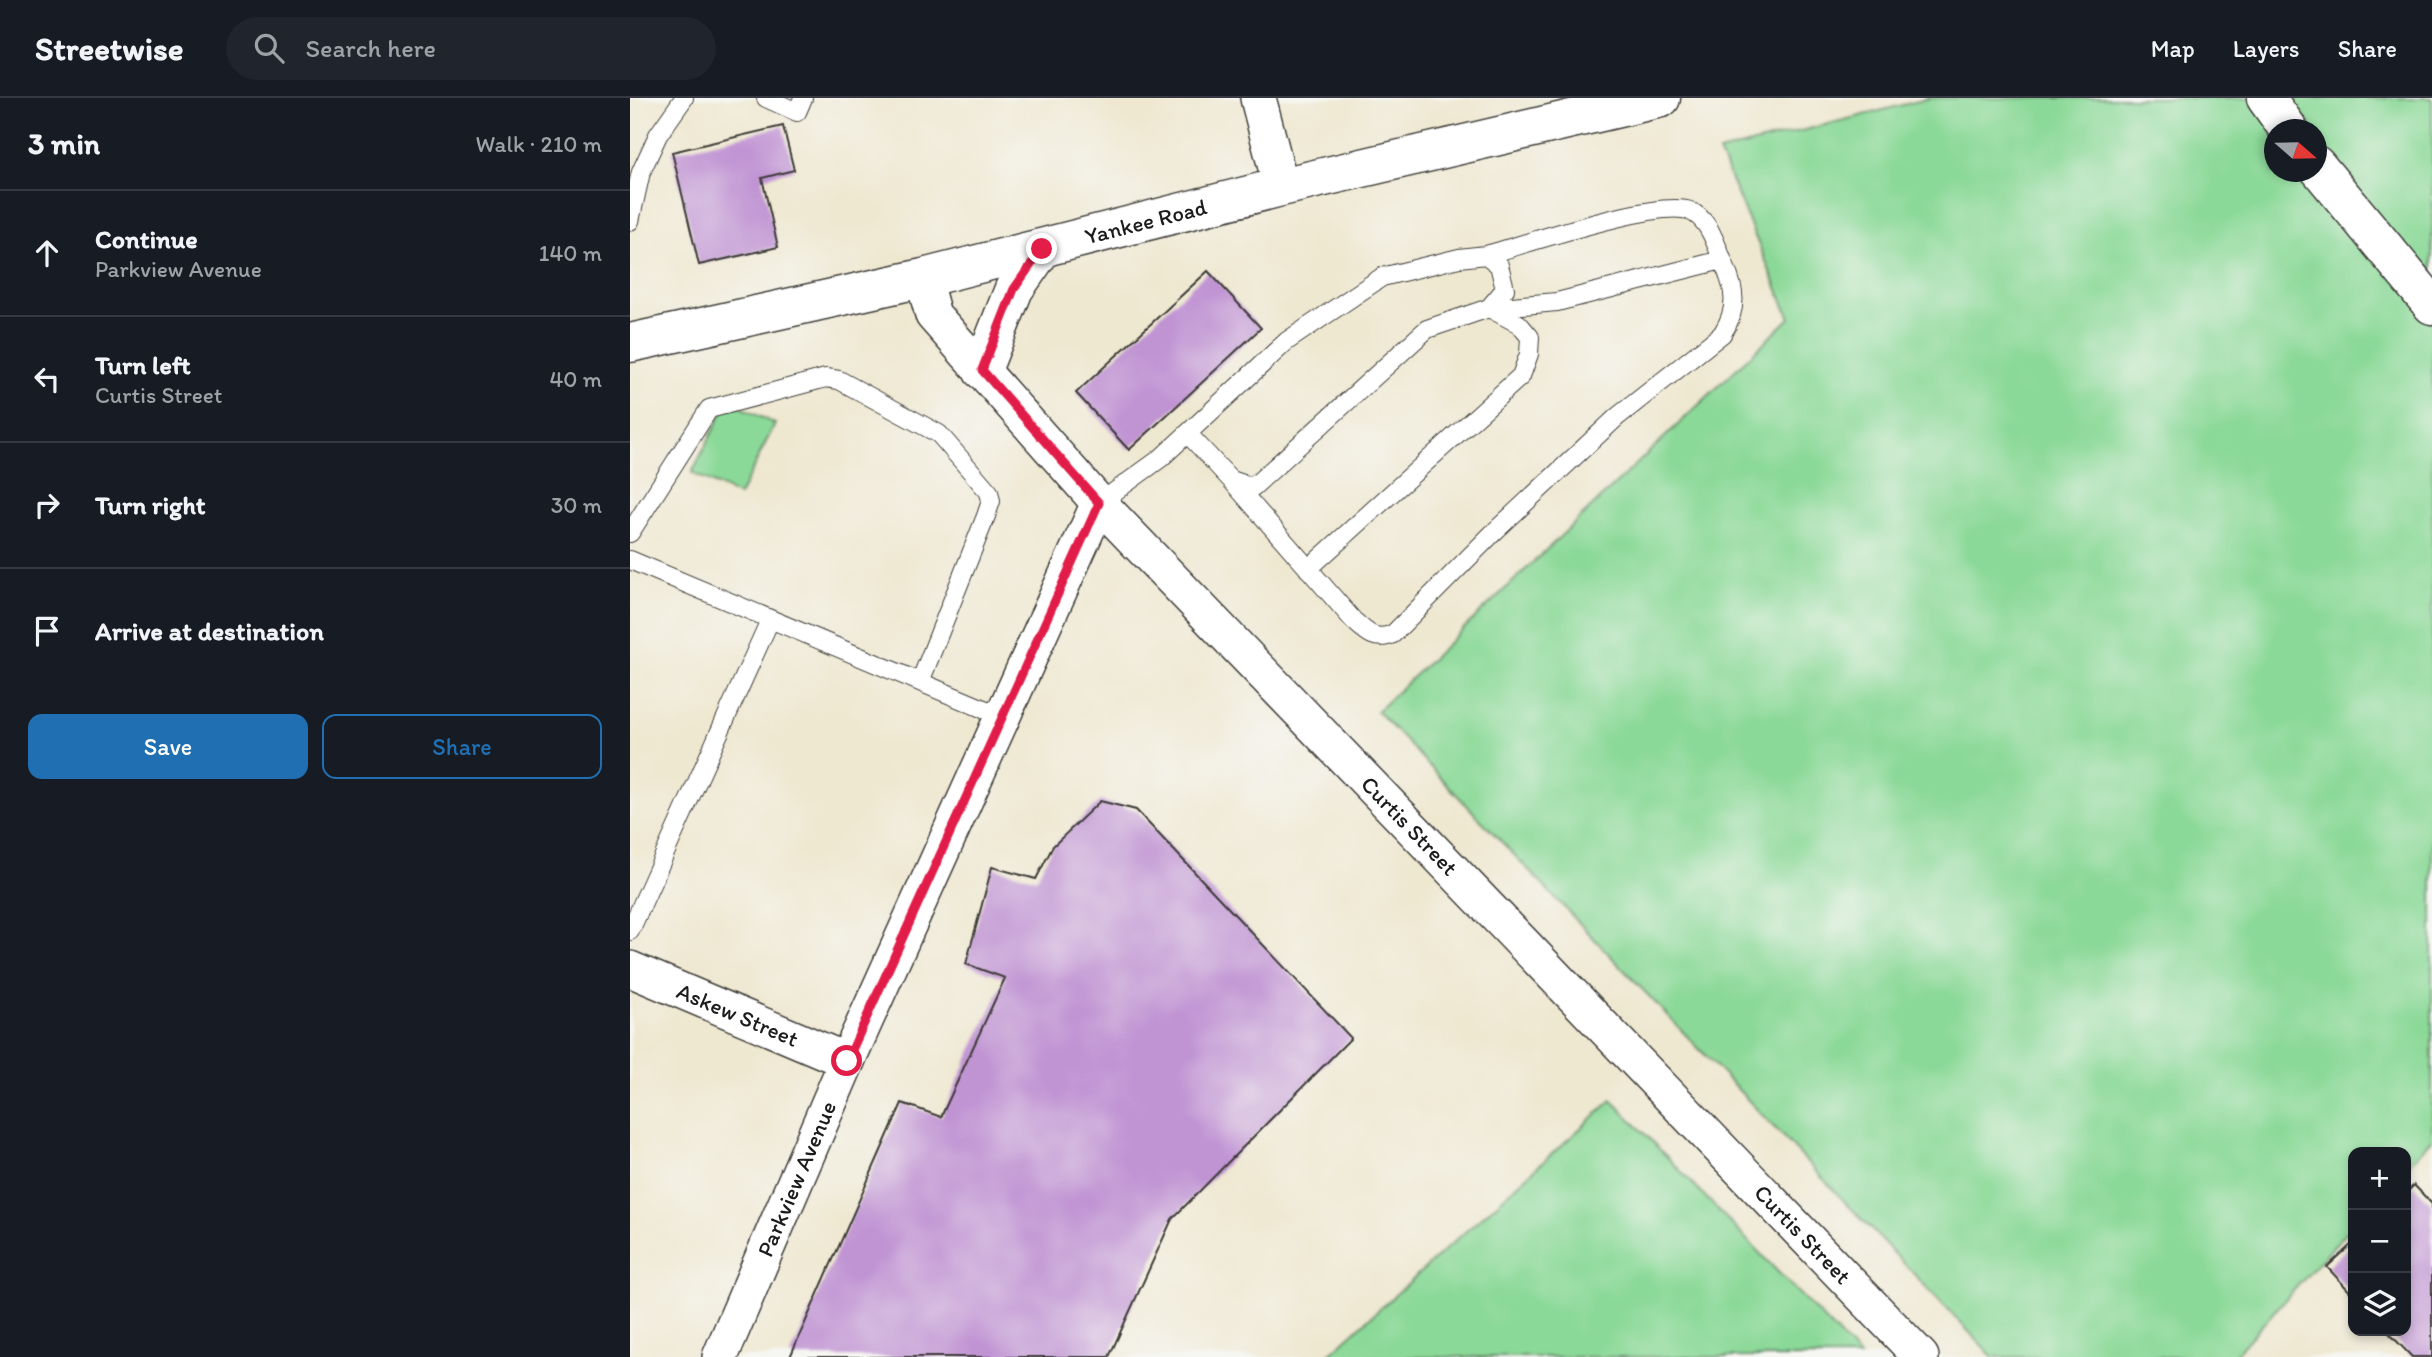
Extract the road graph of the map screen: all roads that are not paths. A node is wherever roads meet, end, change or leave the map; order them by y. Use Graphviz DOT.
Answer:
graph roads {
  1 [pos="684,98"];
  2 [pos="766,98"];
  3 [pos="803,98"];
  4 [pos="1258,98"];
  5 [pos="1661,98"];
  6 [pos="2266,98"];
  7 [pos="2281,119"];
  8 [pos="2327,177"];
  9 [pos="1280,187"];
  10 [pos="630,221"];
  11 [pos="1042,249"];
  12 [pos="1486,255"];
  13 [pos="1722,260"];
  14 [pos="923,278"];
  15 [pos="2432,305"];
  16 [pos="1489,308"];
  17 [pos="630,343"];
  18 [pos="982,370"];
  19 [pos="1188,434"];
  20 [pos="1231,480"];
  21 [pos="1099,503"];
  22 [pos="630,533"];
  23 [pos="630,560"];
  24 [pos="1308,569"];
  25 [pos="770,620"];
  26 [pos="920,682"];
  27 [pos="1003,717"];
  28 [pos="630,930"];
  29 [pos="630,969"];
  30 [pos="847,1061"];
  31 [pos="720,1357"];
  32 [pos="1921,1357"];
  1 -- 10 [label="lane"];
  2 -- 3 [label="lane"];
  4 -- 9 [label="street"];
  5 -- 9 [label="street, Yankee Road"];
  6 -- 7 [label="street"];
  8 -- 15 [label="street"];
  9 -- 11 [label="street, Yankee Road"];
  11 -- 14 [label="street, Yankee Road"];
  11 -- 18 [label="street"];
  12 -- 13 [label="lane"];
  12 -- 16 [label="lane"];
  12 -- 19 [label="lane"];
  13 -- 16 [label="lane"];
  13 -- 24 [label="lane"];
  14 -- 17 [label="street, Yankee Road"];
  14 -- 18 [label="street, Curtis Street"];
  16 -- 20 [label="lane"];
  16 -- 24 [label="lane"];
  18 -- 21 [label="street, Curtis Street"];
  19 -- 20 [label="lane"];
  19 -- 21 [label="lane"];
  20 -- 24 [label="lane"];
  21 -- 27 [label="street, Parkview Avenue"];
  21 -- 32 [label="street, Curtis Street"];
  22 -- 26 [label="lane"];
  23 -- 25 [label="lane"];
  25 -- 26 [label="lane"];
  25 -- 28 [label="lane"];
  26 -- 27 [label="lane"];
  27 -- 30 [label="street, Parkview Avenue"];
  29 -- 30 [label="street, Askew Street"];
  30 -- 31 [label="street, Parkview Avenue"];
}
